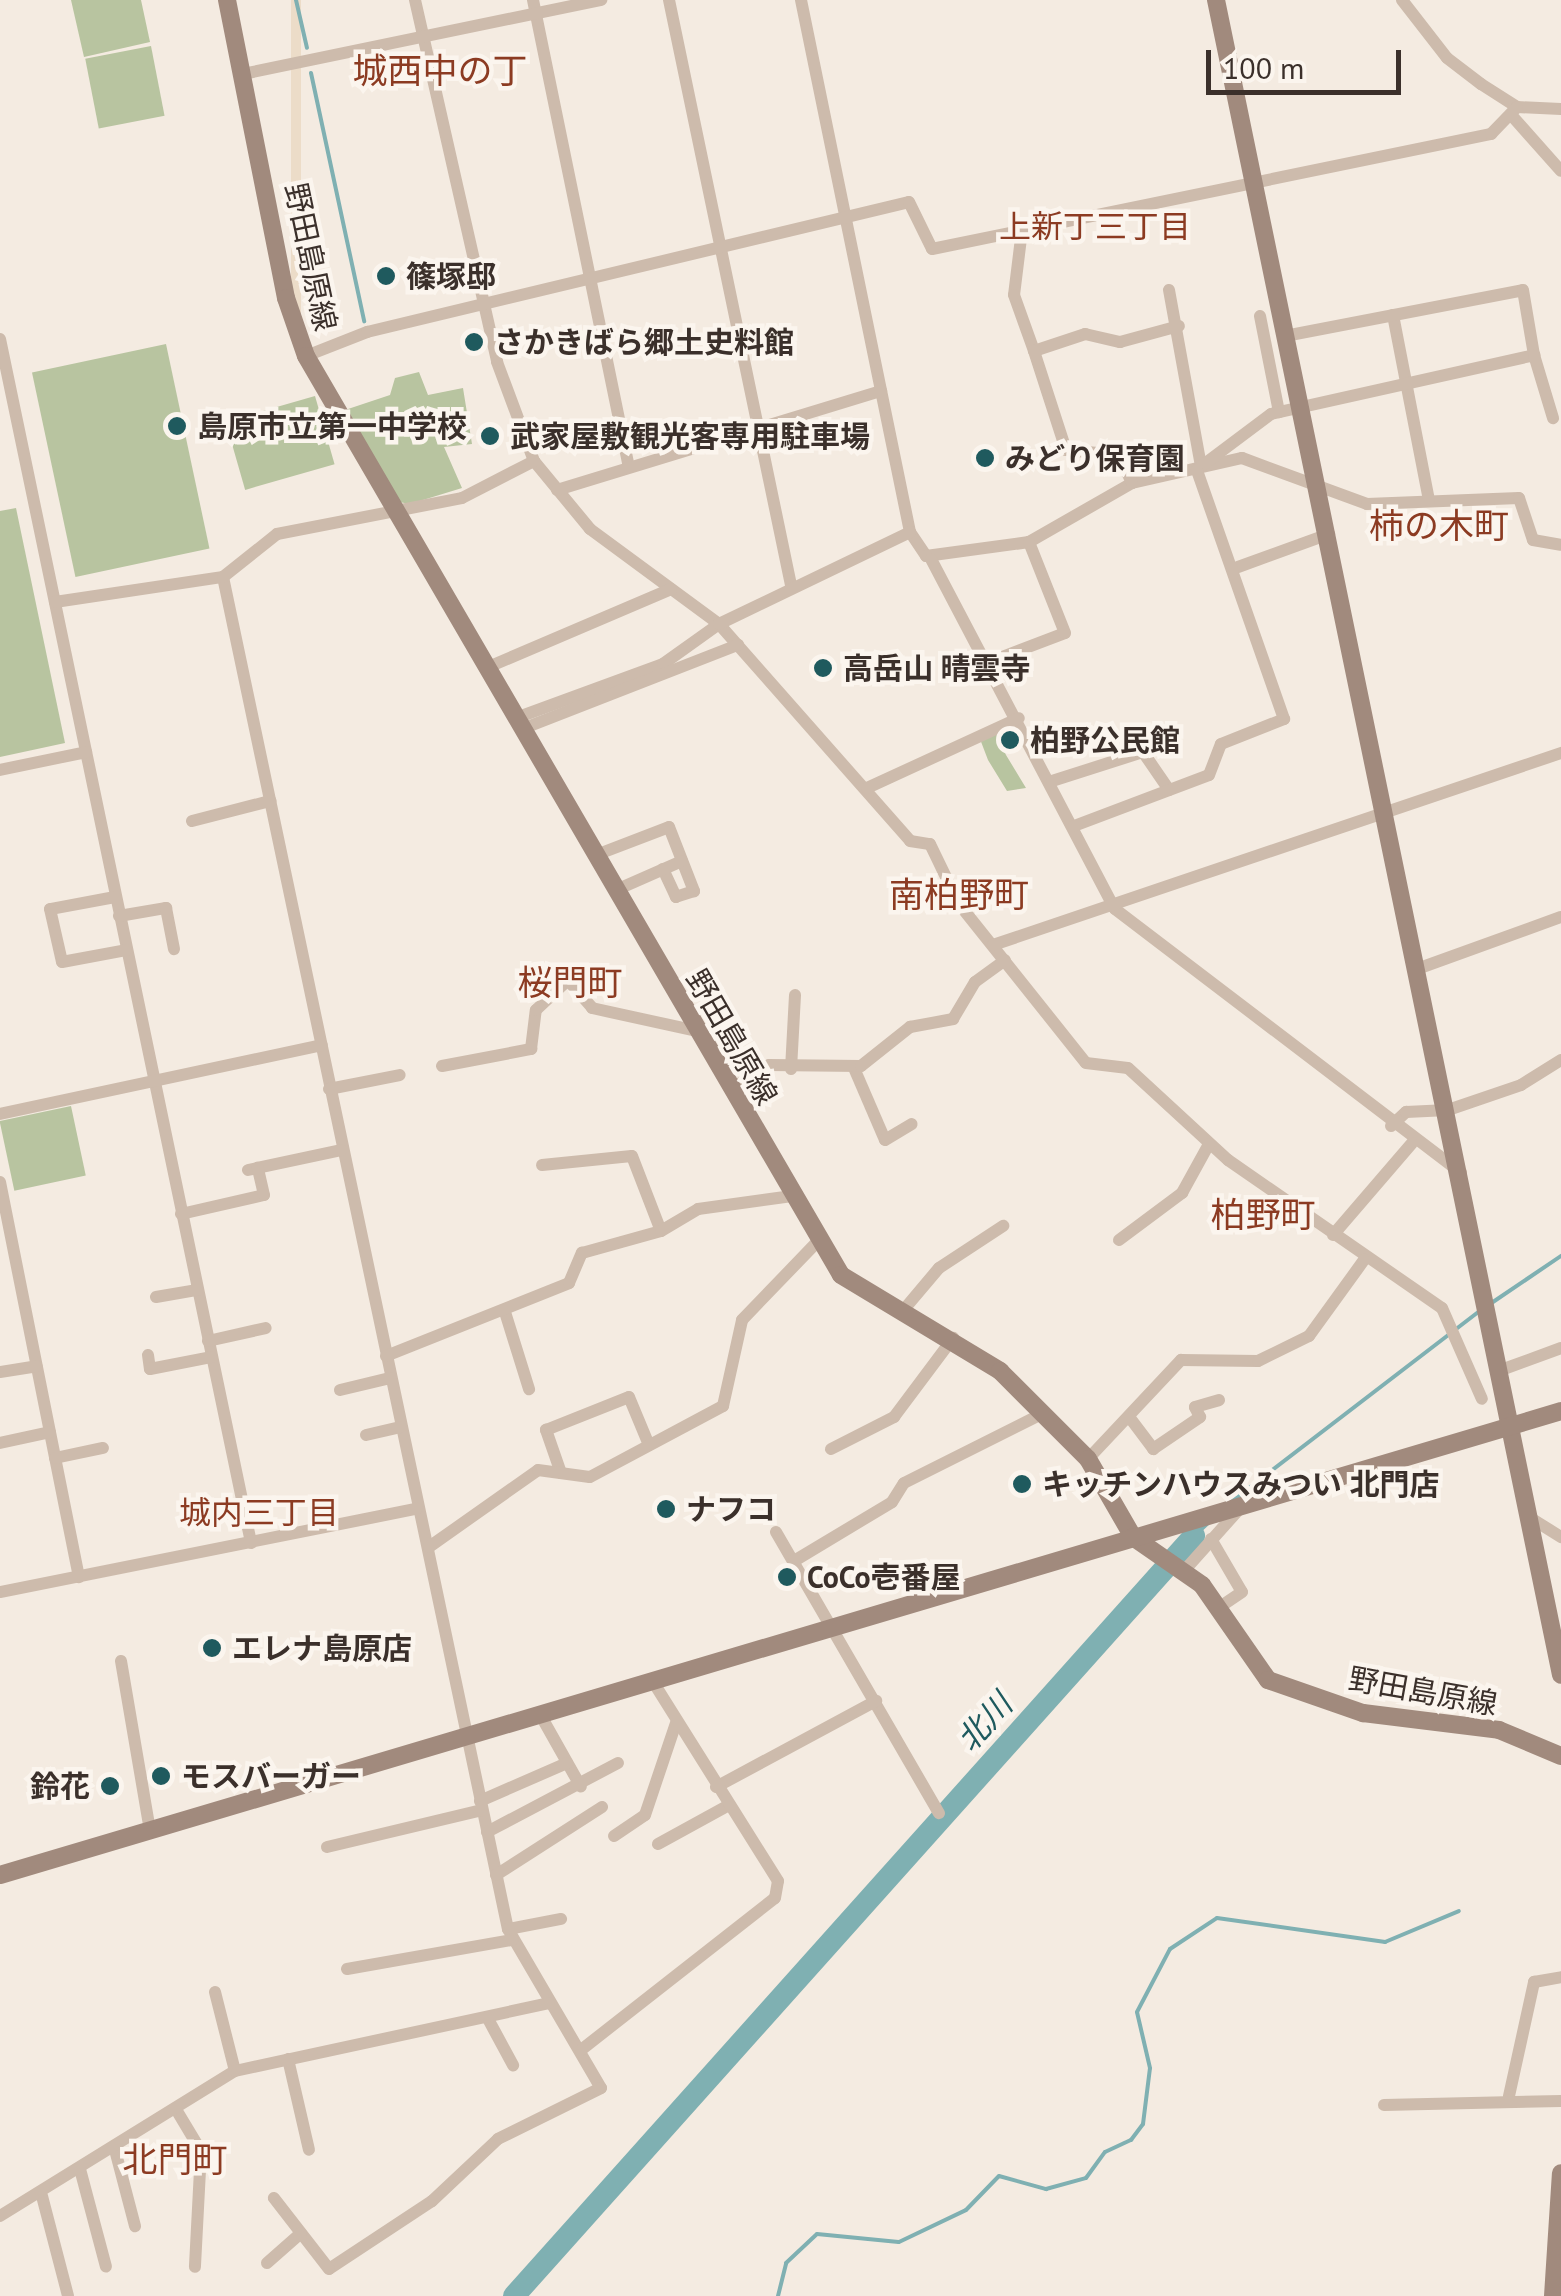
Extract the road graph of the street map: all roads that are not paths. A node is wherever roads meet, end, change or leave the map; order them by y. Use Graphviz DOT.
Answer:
graph roads {
  1 [pos="227,0"];
  2 [pos="415,0"];
  3 [pos="601,0"];
  4 [pos="669,0"];
  5 [pos="801,0"];
  6 [pos="1216,0"];
  7 [pos="1402,0"];
  8 [pos="535,7"];
  9 [pos="422,38"];
  10 [pos="242,74"];
  11 [pos="1561,109"];
  12 [pos="1515,112"];
  13 [pos="1561,172"];
  14 [pos="1254,187"];
  15 [pos="847,220"];
  16 [pos="1022,230"];
  17 [pos="718,250"];
  18 [pos="592,283"];
  19 [pos="1169,290"];
  20 [pos="482,304"];
  21 [pos="1393,315"];
  22 [pos="1260,316"];
  23 [pos="1179,326"];
  24 [pos="1284,336"];
  25 [pos="0,339"];
  26 [pos="1034,351"];
  27 [pos="1534,354"];
  28 [pos="306,356"];
  29 [pos="1404,384"];
  30 [pos="881,391"];
  31 [pos="1299,406"];
  32 [pos="1279,412"];
  33 [pos="1553,418"];
  34 [pos="755,428"];
  35 [pos="534,461"];
  36 [pos="628,464"];
  37 [pos="1199,468"];
  38 [pos="1132,483"];
  39 [pos="1317,489"];
  40 [pos="558,490"];
  41 [pos="1429,500"];
  42 [pos="393,516"];
  43 [pos="910,532"];
  44 [pos="1328,534"];
  45 [pos="1029,542"];
  46 [pos="1561,545"];
  47 [pos="930,558"];
  48 [pos="1238,567"];
  49 [pos="223,577"];
  50 [pos="791,586"];
  51 [pos="671,589"];
  52 [pos="56,602"];
  53 [pos="719,624"];
  54 [pos="738,645"];
  55 [pos="989,662"];
  56 [pos="486,668"];
  57 [pos="1018,718"];
  58 [pos="519,724"];
  59 [pos="86,752"];
  60 [pos="1561,752"];
  61 [pos="0,770"];
  62 [pos="1052,782"];
  63 [pos="867,788"];
  64 [pos="1170,790"];
  65 [pos="270,801"];
  66 [pos="1384,816"];
  67 [pos="192,821"];
  68 [pos="1074,826"];
  69 [pos="596,854"];
  70 [pos="682,861"];
  71 [pos="663,869"];
  72 [pos="616,890"];
  73 [pos="114,897"];
  74 [pos="1115,910"];
  75 [pos="119,916"];
  76 [pos="1561,918"];
  77 [pos="994,945"];
  78 [pos="174,949"];
  79 [pos="126,950"];
  80 [pos="1005,960"];
  81 [pos="1417,969"];
  82 [pos="795,995"];
  83 [pos="697,1031"];
  84 [pos="322,1045"];
  85 [pos="1561,1060"];
  86 [pos="442,1066"];
  87 [pos="854,1068"];
  88 [pos="791,1069"];
  89 [pos="400,1075"];
  90 [pos="152,1080"];
  91 [pos="730,1089"];
  92 [pos="329,1090"];
  93 [pos="1448,1110"];
  94 [pos="0,1114"];
  95 [pos="912,1124"];
  96 [pos="1391,1126"];
  97 [pos="1412,1143"];
  98 [pos="1210,1144"];
  99 [pos="342,1150"];
  100 [pos="542,1165"];
  101 [pos="1461,1173"];
  102 [pos="0,1182"];
  103 [pos="792,1196"];
  104 [pos="180,1214"];
  105 [pos="1003,1226"];
  106 [pos="661,1231"];
  107 [pos="1333,1234"];
  108 [pos="1118,1240"];
  109 [pos="818,1241"];
  110 [pos="1364,1260"];
  111 [pos="197,1290"];
  112 [pos="156,1297"];
  113 [pos="505,1312"];
  114 [pos="902,1313"];
  115 [pos="266,1328"];
  116 [pos="1492,1330"];
  117 [pos="954,1336"];
  118 [pos="208,1341"];
  119 [pos="1465,1343"];
  120 [pos="1561,1348"];
  121 [pos="386,1356"];
  122 [pos="211,1357"];
  123 [pos="37,1366"];
  124 [pos="150,1369"];
  125 [pos="1501,1370"];
  126 [pos="0,1372"];
  127 [pos="390,1378"];
  128 [pos="529,1389"];
  129 [pos="340,1390"];
  130 [pos="1482,1399"];
  131 [pos="1219,1400"];
  132 [pos="1561,1410"];
  133 [pos="1044,1413"];
  134 [pos="1130,1418"];
  135 [pos="1512,1424"];
  136 [pos="400,1427"];
  137 [pos="50,1432"];
  138 [pos="366,1435"];
  139 [pos="0,1443"];
  140 [pos="649,1445"];
  141 [pos="103,1448"];
  142 [pos="831,1448"];
  143 [pos="55,1458"];
  144 [pos="1088,1459"];
  145 [pos="561,1473"];
  146 [pos="1242,1505"];
  147 [pos="416,1508"];
  148 [pos="1529,1517"];
  149 [pos="776,1532"];
  150 [pos="1133,1537"];
  151 [pos="1561,1537"];
  152 [pos="1211,1539"];
  153 [pos="251,1543"];
  154 [pos="429,1547"];
  155 [pos="794,1561"];
  156 [pos="1174,1568"];
  157 [pos="79,1577"];
  158 [pos="0,1592"];
  159 [pos="1218,1608"];
  160 [pos="835,1627"];
  161 [pos="121,1662"];
  162 [pos="1561,1675"];
  163 [pos="653,1682"];
  164 [pos="876,1701"];
  165 [pos="542,1716"];
  166 [pos="676,1723"];
  167 [pos="466,1738"];
  168 [pos="1561,1756"];
  169 [pos="567,1762"];
  170 [pos="618,1763"];
  171 [pos="581,1787"];
  172 [pos="716,1787"];
  173 [pos="481,1806"];
  174 [pos="727,1806"];
  175 [pos="602,1807"];
  176 [pos="939,1813"];
  177 [pos="150,1831"];
  178 [pos="487,1832"];
  179 [pos="614,1836"];
  180 [pos="658,1844"];
  181 [pos="327,1847"];
  182 [pos="0,1875"];
  183 [pos="496,1875"];
  184 [pos="561,1918"];
  185 [pos="510,1934"];
  186 [pos="348,1970"];
  187 [pos="1561,1978"];
  188 [pos="215,1992"];
  189 [pos="549,2003"];
  190 [pos="487,2017"];
  191 [pos="581,2050"];
  192 [pos="288,2059"];
  193 [pos="513,2065"];
  194 [pos="234,2072"];
  195 [pos="1508,2096"];
  196 [pos="1561,2101"];
  197 [pos="1384,2104"];
  198 [pos="177,2111"];
  199 [pos="114,2146"];
  200 [pos="310,2150"];
  201 [pos="80,2169"];
  202 [pos="1561,2174"];
  203 [pos="42,2196"];
  204 [pos="274,2198"];
  205 [pos="0,2216"];
  206 [pos="135,2226"];
  207 [pos="301,2232"];
  208 [pos="1559,2238"];
  209 [pos="267,2263"];
  210 [pos="106,2267"];
  211 [pos="194,2267"];
  212 [pos="68,2296"];
  213 [pos="1552,2296"];
  1 -- 10 [label="street, 野田島原線"];
  2 -- 9 [label="street"];
  3 -- 8 [label="street"];
  4 -- 17 [label="street"];
  5 -- 15 [label="street"];
  6 -- 14 [label="street"];
  7 -- 12 [label="street"];
  8 -- 9 [label="street"];
  8 -- 18 [label="street"];
  9 -- 10 [label="street"];
  9 -- 20 [label="street"];
  10 -- 28 [label="street, 野田島原線"];
  11 -- 12 [label="street"];
  12 -- 13 [label="street"];
  12 -- 14 [label="street"];
  14 -- 16 [label="street"];
  14 -- 24 [label="street"];
  15 -- 16 [label="street"];
  15 -- 17 [label="street"];
  15 -- 30 [label="street"];
  16 -- 26 [label="street"];
  17 -- 18 [label="street"];
  17 -- 34 [label="street"];
  18 -- 20 [label="street"];
  18 -- 36 [label="street"];
  19 -- 23 [label="street"];
  20 -- 28 [label="street"];
  20 -- 35 [label="street"];
  21 -- 24 [label="street"];
  21 -- 27 [label="street"];
  21 -- 29 [label="street"];
  22 -- 32 [label="street"];
  23 -- 26 [label="street"];
  23 -- 37 [label="street"];
  24 -- 31 [label="street"];
  25 -- 52 [label="street"];
  26 -- 38 [label="street"];
  27 -- 29 [label="street"];
  27 -- 33 [label="street"];
  28 -- 42 [label="street, 野田島原線"];
  29 -- 31 [label="street"];
  29 -- 41 [label="street"];
  30 -- 34 [label="street"];
  30 -- 43 [label="street"];
  31 -- 32 [label="street"];
  31 -- 39 [label="street"];
  32 -- 37 [label="street"];
  34 -- 36 [label="street"];
  34 -- 50 [label="street"];
  35 -- 40 [label="street"];
  35 -- 42 [label="street"];
  36 -- 40 [label="street"];
  37 -- 38 [label="street"];
  37 -- 39 [label="street"];
  37 -- 48 [label="street"];
  38 -- 45 [label="street"];
  39 -- 41 [label="street"];
  39 -- 44 [label="street"];
  40 -- 51 [label="street"];
  41 -- 46 [label="street"];
  42 -- 49 [label="street"];
  42 -- 56 [label="street, 野田島原線"];
  43 -- 47 [label="street"];
  43 -- 50 [label="street"];
  44 -- 48 [label="street"];
  44 -- 66 [label="street"];
  45 -- 47 [label="street"];
  45 -- 55 [label="street"];
  47 -- 55 [label="street"];
  48 -- 64 [label="street"];
  49 -- 52 [label="street"];
  49 -- 65 [label="street"];
  50 -- 53 [label="street"];
  51 -- 53 [label="street"];
  51 -- 56 [label="street"];
  52 -- 59 [label="street"];
  53 -- 54 [label="street"];
  53 -- 58 [label="street"];
  54 -- 58 [label="street"];
  54 -- 63 [label="street"];
  55 -- 57 [label="street"];
  56 -- 58 [label="street, 野田島原線"];
  57 -- 62 [label="street"];
  57 -- 63 [label="street"];
  58 -- 69 [label="street, 野田島原線"];
  59 -- 61 [label="street"];
  59 -- 73 [label="street"];
  60 -- 66 [label="street"];
  62 -- 64 [label="street"];
  62 -- 68 [label="street"];
  63 -- 77 [label="street"];
  64 -- 68 [label="street"];
  65 -- 67 [label="street"];
  65 -- 84 [label="street"];
  66 -- 74 [label="street"];
  66 -- 81 [label="street"];
  68 -- 74 [label="street"];
  69 -- 70 [label="street"];
  69 -- 72 [label="street, 野田島原線"];
  70 -- 71 [label="street"];
  70 -- 71 [label="street"];
  71 -- 72 [label="street"];
  72 -- 83 [label="street, 野田島原線"];
  73 -- 75 [label="street"];
  73 -- 79 [label="street"];
  74 -- 77 [label="street"];
  74 -- 96 [label="street"];
  75 -- 78 [label="street"];
  75 -- 79 [label="street"];
  76 -- 81 [label="street"];
  77 -- 80 [label="street"];
  79 -- 90 [label="street"];
  80 -- 87 [label="street"];
  80 -- 98 [label="street"];
  81 -- 93 [label="street"];
  82 -- 88 [label="street"];
  83 -- 86 [label="street"];
  83 -- 91 [label="street, 野田島原線"];
  84 -- 90 [label="street"];
  84 -- 92 [label="street"];
  85 -- 93 [label="street"];
  87 -- 88 [label="street"];
  87 -- 95 [label="street"];
  88 -- 91 [label="street"];
  89 -- 92 [label="street"];
  90 -- 94 [label="street"];
  90 -- 104 [label="street"];
  91 -- 103 [label="street, 野田島原線"];
  92 -- 99 [label="street"];
  93 -- 96 [label="street"];
  93 -- 101 [label="street"];
  96 -- 97 [label="street"];
  97 -- 101 [label="street"];
  97 -- 107 [label="street"];
  98 -- 107 [label="street"];
  98 -- 108 [label="street"];
  99 -- 104 [label="street"];
  99 -- 121 [label="street"];
  100 -- 106 [label="street"];
  101 -- 116 [label="street"];
  102 -- 123 [label="street"];
  103 -- 106 [label="street"];
  103 -- 109 [label="street, 野田島原線"];
  104 -- 111 [label="street"];
  105 -- 114 [label="street"];
  106 -- 113 [label="street"];
  107 -- 110 [label="street"];
  109 -- 114 [label="street, 野田島原線"];
  109 -- 140 [label="street"];
  110 -- 119 [label="street"];
  110 -- 134 [label="street"];
  111 -- 112 [label="street"];
  111 -- 118 [label="street"];
  113 -- 121 [label="street"];
  113 -- 128 [label="street"];
  114 -- 117 [label="street, 野田島原線"];
  115 -- 118 [label="street"];
  116 -- 119 [label="street"];
  116 -- 125 [label="street"];
  117 -- 133 [label="street, 野田島原線"];
  117 -- 142 [label="street"];
  118 -- 122 [label="street"];
  119 -- 130 [label="street"];
  120 -- 125 [label="street"];
  121 -- 127 [label="street"];
  122 -- 124 [label="street"];
  122 -- 153 [label="street"];
  123 -- 126 [label="street"];
  123 -- 137 [label="street"];
  125 -- 135 [label="street"];
  127 -- 129 [label="street"];
  127 -- 136 [label="street"];
  131 -- 134 [label="street"];
  132 -- 135 [label="street"];
  133 -- 144 [label="street, 野田島原線"];
  133 -- 155 [label="street"];
  134 -- 144 [label="street"];
  135 -- 146 [label="street"];
  135 -- 148 [label="street"];
  136 -- 138 [label="street"];
  136 -- 147 [label="street"];
  137 -- 139 [label="street"];
  137 -- 143 [label="street"];
  140 -- 145 [label="street"];
  140 -- 145 [label="street"];
  141 -- 143 [label="street"];
  143 -- 157 [label="street"];
  144 -- 150 [label="street, 野田島原線"];
  145 -- 154 [label="street"];
  146 -- 150 [label="street"];
  146 -- 152 [label="street"];
  147 -- 153 [label="street"];
  147 -- 154 [label="street"];
  148 -- 151 [label="street"];
  148 -- 162 [label="street"];
  149 -- 155 [label="street"];
  150 -- 156 [label="street, 野田島原線"];
  150 -- 160 [label="street"];
  152 -- 156 [label="street"];
  152 -- 159 [label="street"];
  153 -- 157 [label="street"];
  154 -- 167 [label="street"];
  155 -- 160 [label="street"];
  156 -- 159 [label="street, 野田島原線"];
  157 -- 158 [label="street"];
  159 -- 168 [label="street, 野田島原線"];
  160 -- 163 [label="street"];
  160 -- 164 [label="street"];
  161 -- 177 [label="street"];
  163 -- 165 [label="street"];
  163 -- 166 [label="street"];
  164 -- 172 [label="street"];
  164 -- 176 [label="street"];
  165 -- 167 [label="street"];
  165 -- 169 [label="street"];
  166 -- 172 [label="street"];
  166 -- 179 [label="street"];
  167 -- 173 [label="street"];
  167 -- 177 [label="street"];
  169 -- 171 [label="street"];
  169 -- 173 [label="street"];
  170 -- 171 [label="street"];
  171 -- 178 [label="street"];
  172 -- 174 [label="street"];
  173 -- 178 [label="street"];
  173 -- 181 [label="street"];
  174 -- 180 [label="street"];
  174 -- 191 [label="street"];
  175 -- 183 [label="street"];
  177 -- 182 [label="street"];
  178 -- 183 [label="street"];
  183 -- 185 [label="street"];
  184 -- 185 [label="street"];
  185 -- 186 [label="street"];
  185 -- 189 [label="street"];
  187 -- 195 [label="street"];
  188 -- 194 [label="street"];
  189 -- 190 [label="street"];
  189 -- 191 [label="street"];
  190 -- 192 [label="street"];
  190 -- 193 [label="street"];
  191 -- 207 [label="street"];
  192 -- 194 [label="street"];
  192 -- 200 [label="street"];
  194 -- 198 [label="street"];
  195 -- 196 [label="street"];
  195 -- 197 [label="street"];
  198 -- 199 [label="street"];
  198 -- 211 [label="street"];
  199 -- 201 [label="street"];
  199 -- 206 [label="street"];
  201 -- 203 [label="street"];
  201 -- 210 [label="street"];
  202 -- 208 [label="street"];
  203 -- 205 [label="street"];
  203 -- 212 [label="street"];
  204 -- 207 [label="street"];
  207 -- 209 [label="street"];
  208 -- 213 [label="street"];
}
